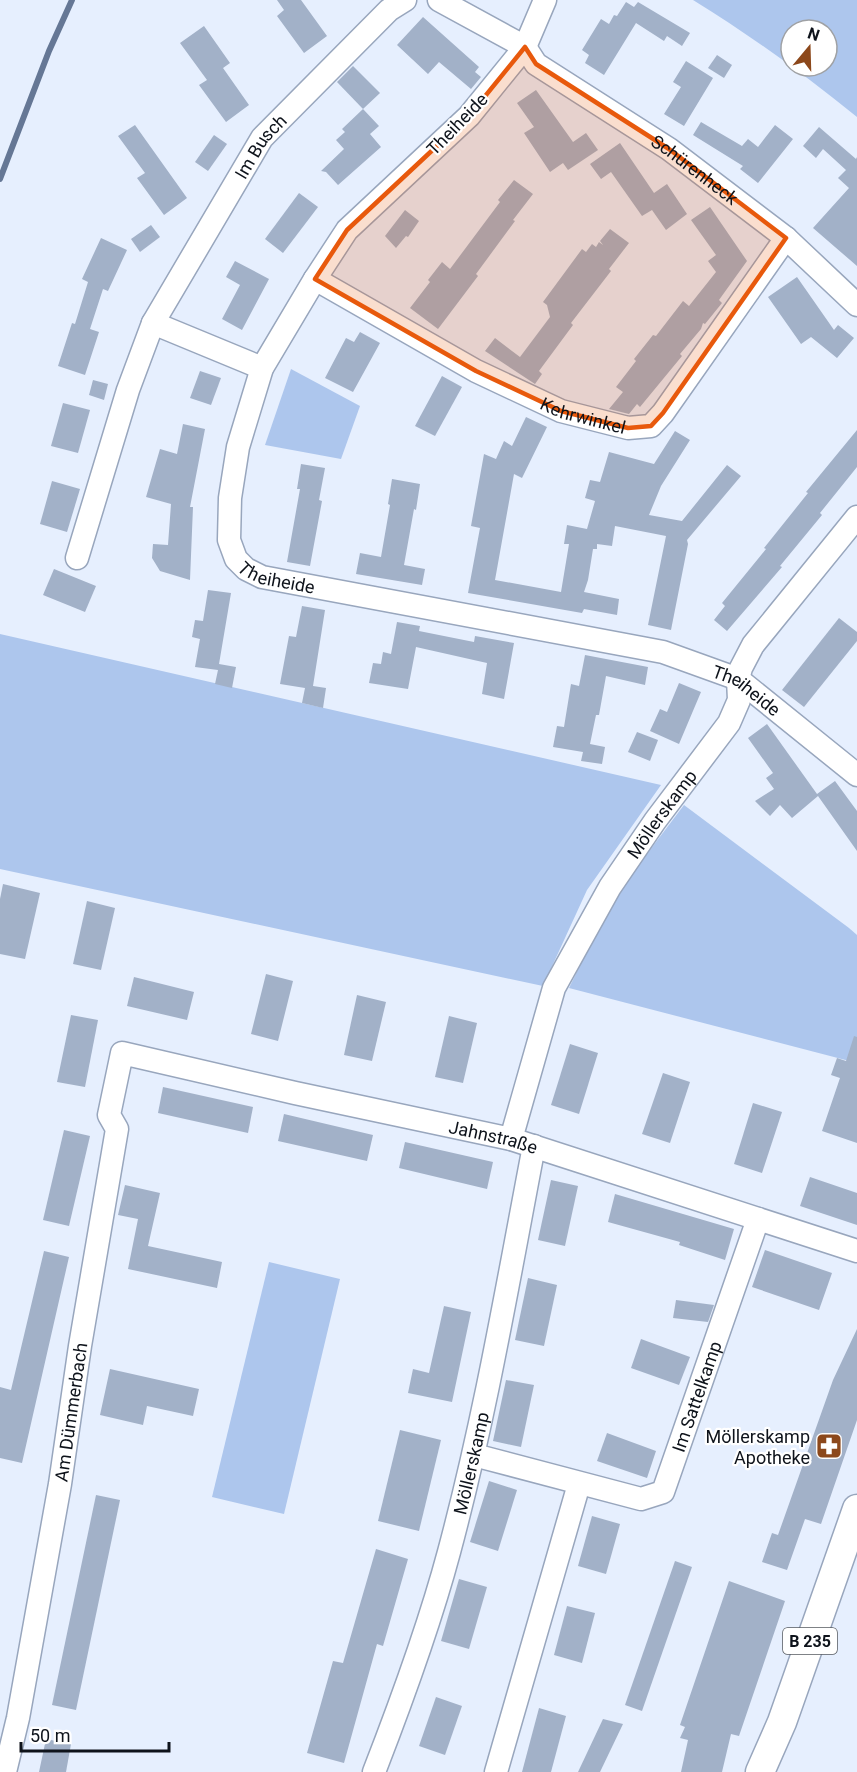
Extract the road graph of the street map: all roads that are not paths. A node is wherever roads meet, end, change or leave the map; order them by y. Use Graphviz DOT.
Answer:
graph roads {
  1 [pos="405,0"];
  2 [pos="439,0"];
  3 [pos="545,0"];
  4 [pos="525,47"];
  5 [pos="786,238"];
  6 [pos="315,279"];
  7 [pos="857,305"];
  8 [pos="153,323"];
  9 [pos="262,368"];
  10 [pos="857,517"];
  11 [pos="77,558"];
  12 [pos="738,679"];
  13 [pos="857,775"];
  14 [pos="122,1053"];
  15 [pos="511,1139"];
  16 [pos="534,1146"];
  17 [pos="758,1219"];
  18 [pos="857,1251"];
  19 [pos="474,1455"];
  20 [pos="579,1484"];
  21 [pos="857,1509"];
  22 [pos="5,1772"];
  23 [pos="374,1772"];
  24 [pos="496,1772"];
  25 [pos="760,1772"];
  1 -- 8 [label="street, Im Busch"];
  2 -- 4 [label="street"];
  3 -- 4 [label="street, Theiheide"];
  4 -- 5 [label="street, Schürenheck"];
  4 -- 6 [label="street, Theiheide"];
  5 -- 6 [label="street, Kehrwinkel"];
  5 -- 7 [label="street, Schürenheck"];
  6 -- 9 [label="street, Theiheide"];
  8 -- 9 [label="street"];
  8 -- 11 [label="street, Im Busch"];
  9 -- 12 [label="street, Theiheide"];
  10 -- 12 [label="street, Möllerskamp"];
  12 -- 13 [label="street, Theiheide"];
  12 -- 15 [label="street, Möllerskamp"];
  14 -- 15 [label="street, Jahnstraße"];
  14 -- 22 [label="street, Am Dümmerbach"];
  15 -- 16 [label="street, Jahnstraße"];
  16 -- 17 [label="street, Jahnstraße"];
  16 -- 19 [label="street, Möllerskamp"];
  17 -- 18 [label="street, Jahnstraße"];
  17 -- 20 [label="street, Im Sattelkamp"];
  19 -- 20 [label="street, Im Sattelkamp"];
  19 -- 23 [label="street, Möllerskamp"];
  20 -- 24 [label="street"];
  21 -- 25 [label="main road, B 235"];
}
